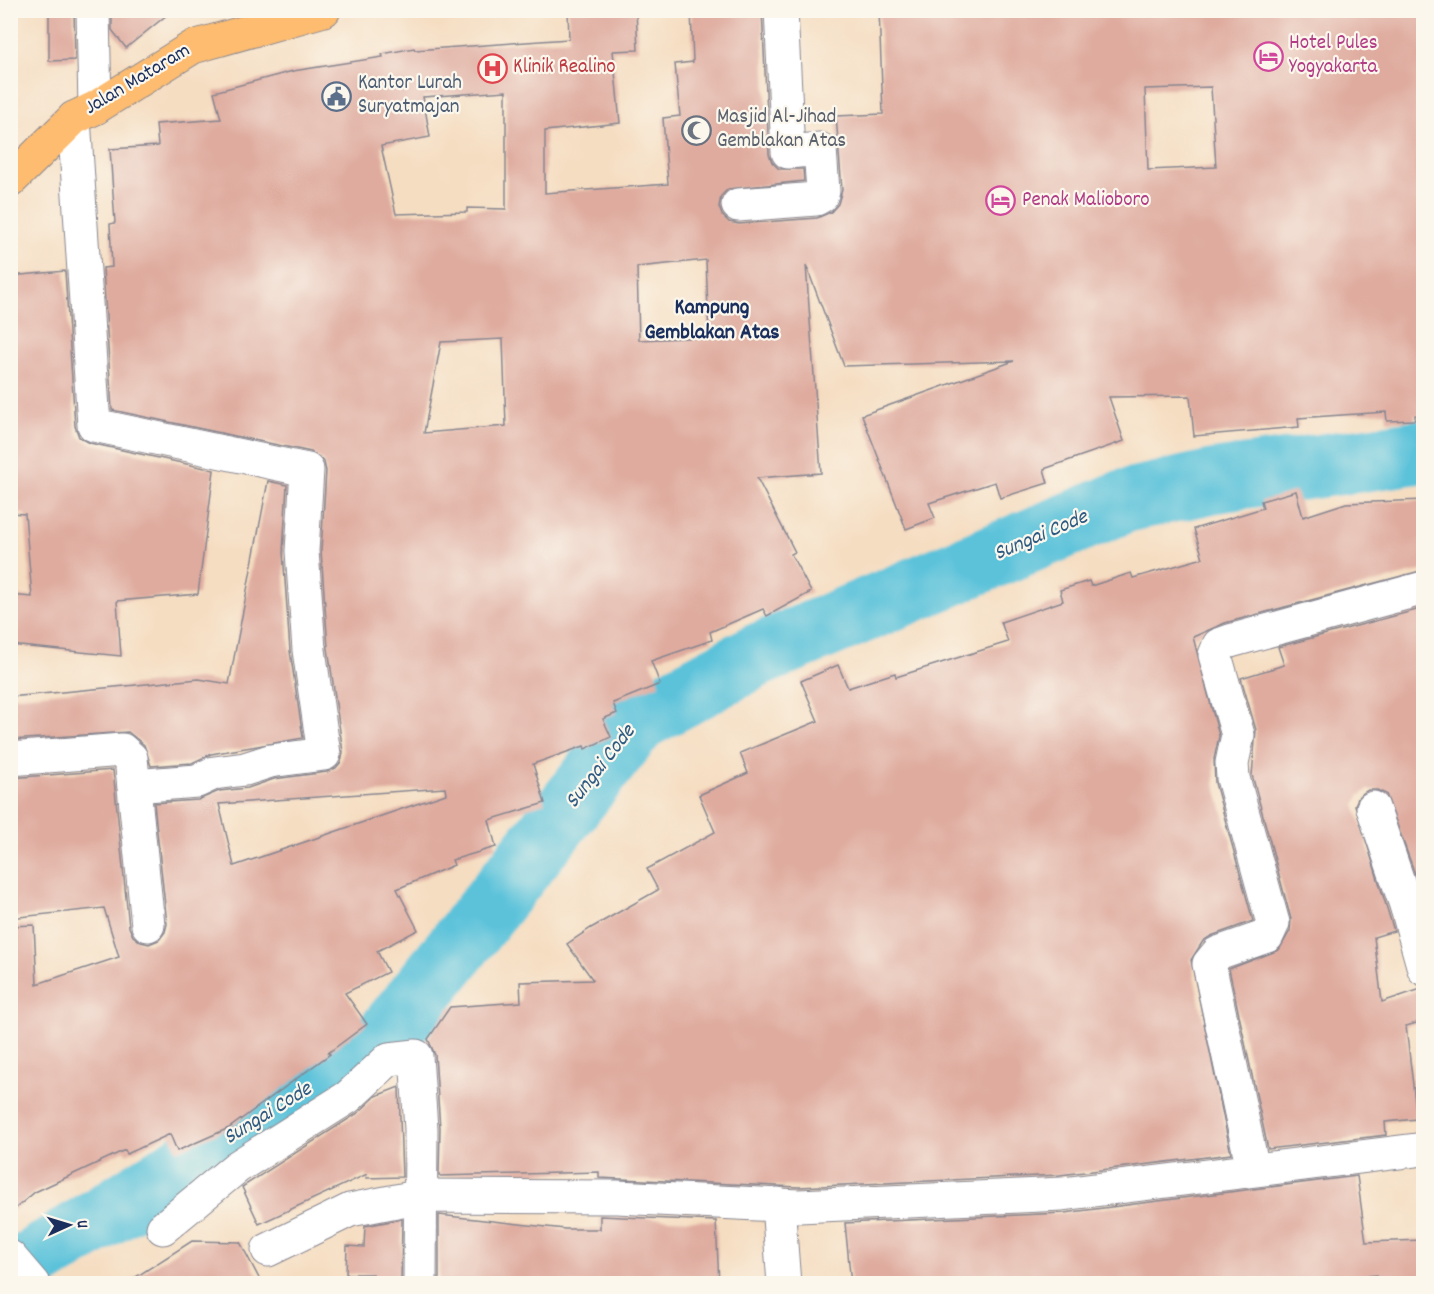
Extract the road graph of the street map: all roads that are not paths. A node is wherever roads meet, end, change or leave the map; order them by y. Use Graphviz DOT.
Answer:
graph roads {
  1 [pos="93,10"];
  2 [pos="324,10"];
  3 [pos="780,10"];
  4 [pos="84,113"];
  5 [pos="10,181"];
  6 [pos="738,205"];
  7 [pos="1424,588"];
  8 [pos="10,759"];
  9 [pos="134,786"];
  10 [pos="1373,808"];
  11 [pos="1415,905"];
  12 [pos="148,925"];
  13 [pos="1424,969"];
  14 [pos="1424,1149"];
  15 [pos="1254,1169"];
  16 [pos="423,1196"];
  17 [pos="778,1204"];
  18 [pos="163,1228"];
  19 [pos="268,1250"];
  20 [pos="10,1257"];
  21 [pos="33,1284"];
  22 [pos="420,1284"];
  23 [pos="784,1284"];
  1 -- 4 [label="street"];
  2 -- 4 [label="main road, Jalan Mataram"];
  3 -- 6 [label="street"];
  4 -- 5 [label="main road, Jalan Mataram"];
  4 -- 9 [label="street"];
  7 -- 15 [label="street"];
  8 -- 9 [label="street"];
  9 -- 12 [label="street"];
  10 -- 11 [label="street"];
  11 -- 13 [label="street"];
  14 -- 15 [label="street"];
  15 -- 17 [label="street"];
  16 -- 17 [label="street"];
  16 -- 18 [label="street"];
  16 -- 19 [label="street"];
  16 -- 22 [label="street"];
  17 -- 23 [label="street"];
  20 -- 21 [label="street"];
}
